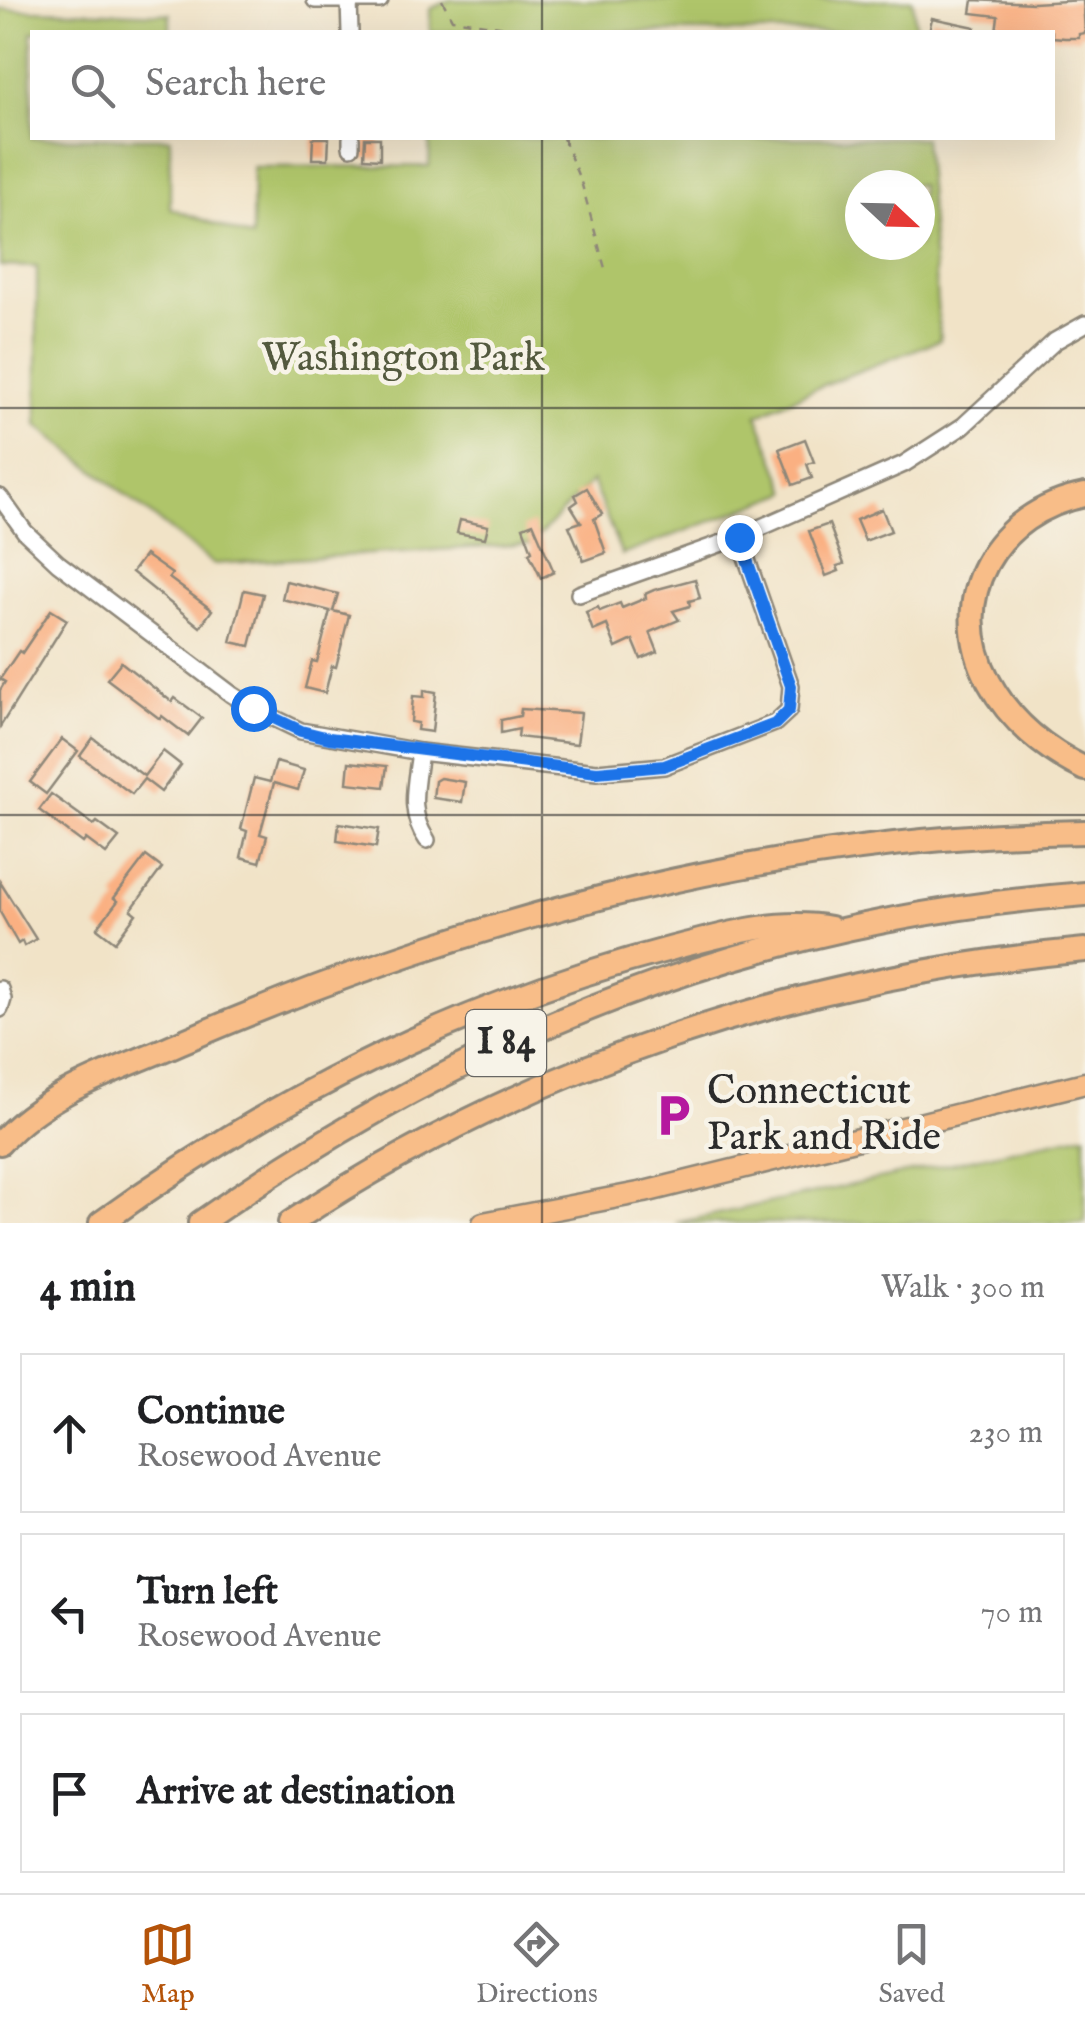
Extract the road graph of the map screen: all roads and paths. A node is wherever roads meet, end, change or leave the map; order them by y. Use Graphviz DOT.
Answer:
graph roads {
  1 [pos="315,0"];
  2 [pos="349,0"];
  3 [pos="380,0"];
  4 [pos="442,0"];
  5 [pos="350,30"];
  6 [pos="508,30"];
  7 [pos="563,140"];
  8 [pos="606,272"];
  9 [pos="1085,324"];
  10 [pos="1085,496"];
  11 [pos="0,497"];
  12 [pos="739,537"];
  13 [pos="579,594"];
  14 [pos="420,752"];
  15 [pos="1085,769"];
  16 [pos="1085,832"];
  17 [pos="427,840"];
  18 [pos="1085,894"];
  19 [pos="843,931"];
  20 [pos="1085,950"];
  21 [pos="1085,1083"];
  22 [pos="0,1143"];
  23 [pos="100,1223"];
  24 [pos="200,1223"];
  25 [pos="290,1223"];
  26 [pos="483,1223"];
  1 -- 2 [label="street"];
  2 -- 3 [label="street"];
  2 -- 5 [label="street"];
  4 -- 6 [label="path"];
  7 -- 8 [label="path"];
  9 -- 12 [label="street"];
  10 -- 15 [label="highway"];
  11 -- 14 [label="street"];
  12 -- 13 [label="street"];
  12 -- 14 [label="street"];
  14 -- 17 [label="street"];
  16 -- 22 [label="highway"];
  18 -- 19 [label="highway, I 84"];
  19 -- 23 [label="highway"];
  19 -- 24 [label="highway, I 84"];
  20 -- 25 [label="highway, I 84"];
  21 -- 26 [label="main road"];
}
